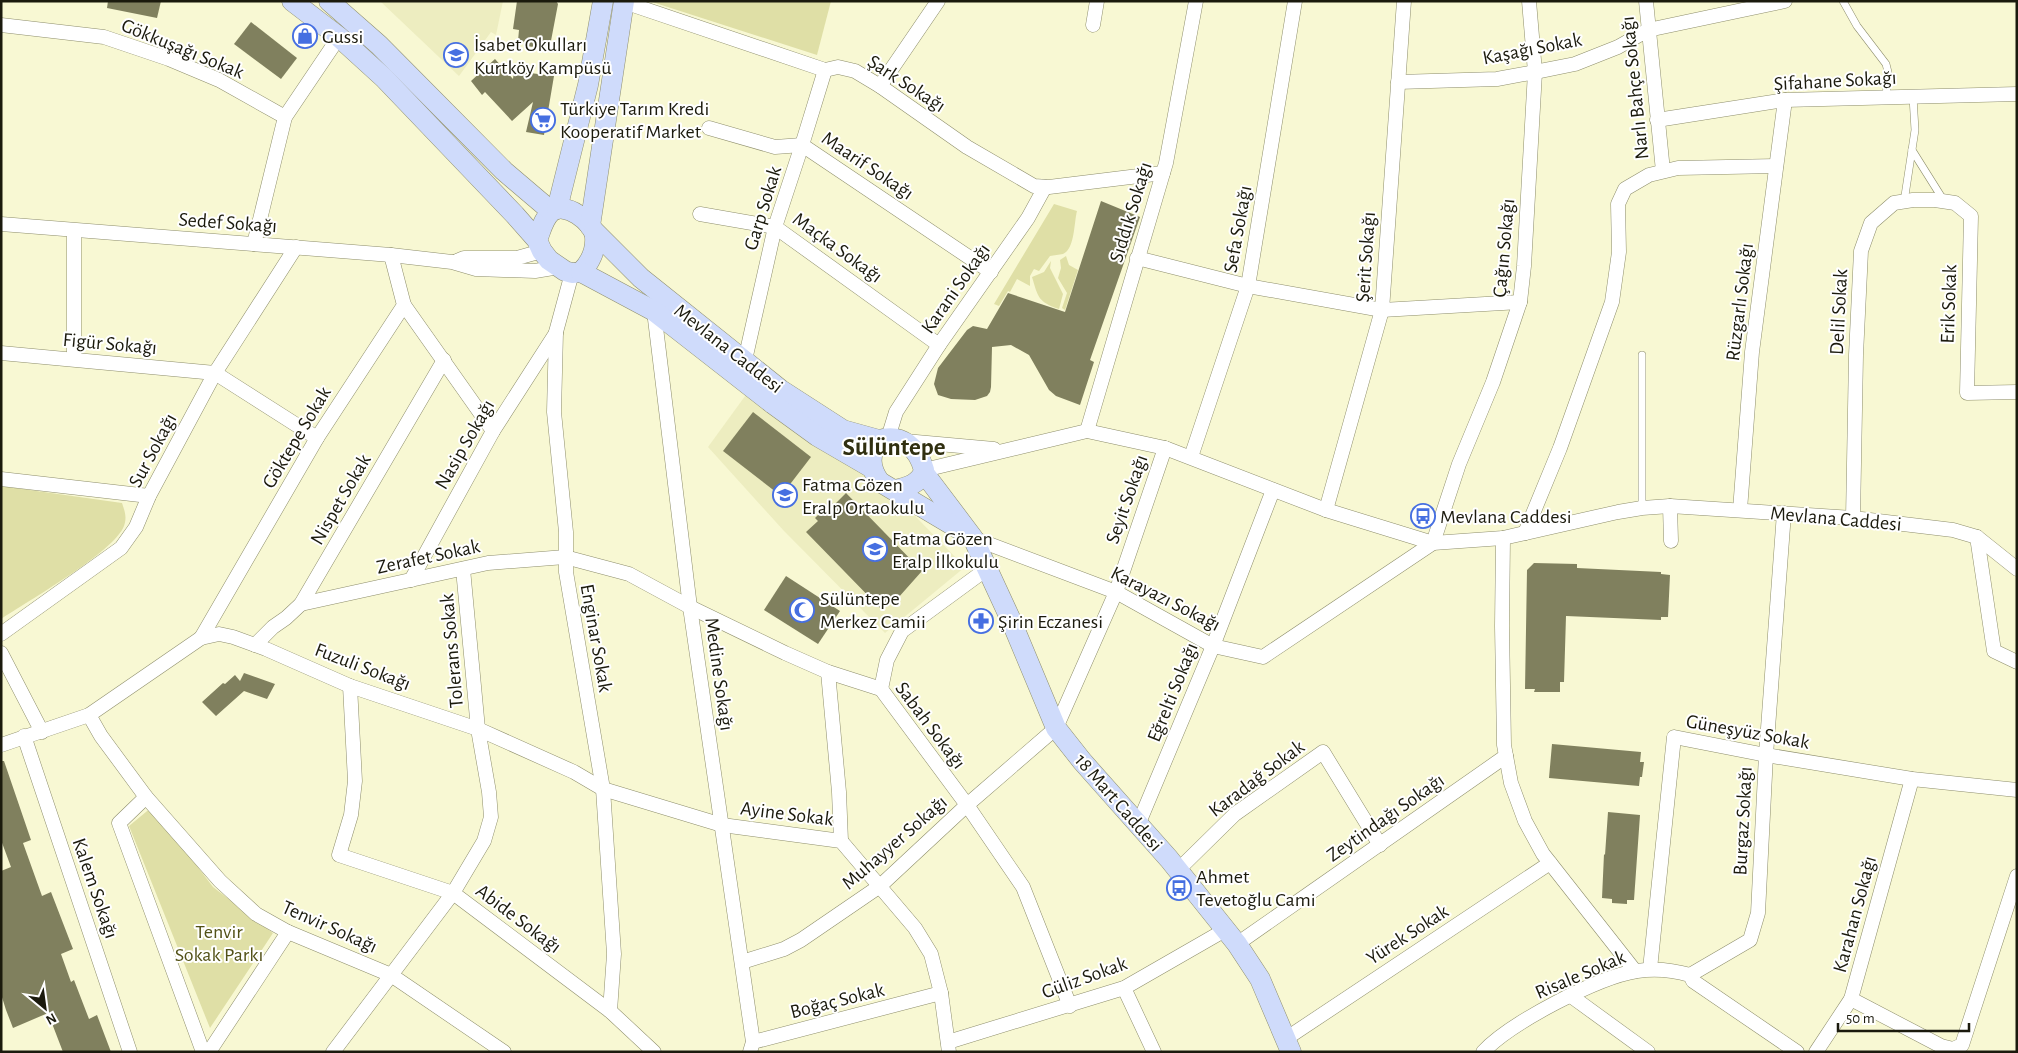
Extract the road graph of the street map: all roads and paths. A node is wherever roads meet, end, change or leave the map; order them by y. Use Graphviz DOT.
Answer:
graph roads {
  1 [pos="292,1"];
  2 [pos="329,1"];
  3 [pos="603,1"];
  4 [pos="938,1"];
  5 [pos="1097,1"];
  6 [pos="1196,1"];
  7 [pos="1295,1"];
  8 [pos="1404,1"];
  9 [pos="1529,1"];
  10 [pos="1646,1"];
  11 [pos="1785,1"];
  12 [pos="1842,1"];
  13 [pos="624,2"];
  14 [pos="1,25"];
  15 [pos="1094,26"];
  16 [pos="1648,30"];
  17 [pos="339,37"];
  18 [pos="825,70"];
  19 [pos="1535,72"];
  20 [pos="1398,82"];
  21 [pos="880,86"];
  22 [pos="2017,94"];
  23 [pos="1913,96"];
  24 [pos="1886,98"];
  25 [pos="1785,100"];
  26 [pos="285,117"];
  27 [pos="1657,120"];
  28 [pos="709,128"];
  29 [pos="802,145"];
  30 [pos="1912,150"];
  31 [pos="1776,166"];
  32 [pos="1663,172"];
  33 [pos="1163,173"];
  34 [pos="1045,187"];
  35 [pos="1904,202"];
  36 [pos="1944,202"];
  37 [pos="554,210"];
  38 [pos="700,214"];
  39 [pos="1971,216"];
  40 [pos="1,224"];
  41 [pos="775,227"];
  42 [pos="592,229"];
  43 [pos="74,231"];
  44 [pos="254,244"];
  45 [pos="539,245"];
  46 [pos="296,247"];
  47 [pos="391,255"];
  48 [pos="1136,258"];
  49 [pos="452,262"];
  50 [pos="571,271"];
  51 [pos="991,272"];
  52 [pos="1248,286"];
  53 [pos="1520,302"];
  54 [pos="404,305"];
  55 [pos="1382,310"];
  56 [pos="654,312"];
  57 [pos="556,332"];
  58 [pos="939,345"];
  59 [pos="1,353"];
  60 [pos="1642,355"];
  61 [pos="74,359"];
  62 [pos="444,360"];
  63 [pos="745,360"];
  64 [pos="215,373"];
  65 [pos="2017,392"];
  66 [pos="493,431"];
  67 [pos="1087,431"];
  68 [pos="317,438"];
  69 [pos="892,439"];
  70 [pos="1165,448"];
  71 [pos="1007,451"];
  72 [pos="1191,457"];
  73 [pos="872,468"];
  74 [pos="924,471"];
  75 [pos="1,479"];
  76 [pos="894,490"];
  77 [pos="1273,490"];
  78 [pos="149,496"];
  79 [pos="1670,506"];
  80 [pos="1642,508"];
  81 [pos="1326,510"];
  82 [pos="1740,510"];
  83 [pos="1784,513"];
  84 [pos="1852,518"];
  85 [pos="1525,533"];
  86 [pos="1977,537"];
  87 [pos="973,538"];
  88 [pos="1503,538"];
  89 [pos="1671,541"];
  90 [pos="1433,543"];
  91 [pos="565,557"];
  92 [pos="463,568"];
  93 [pos="988,568"];
  94 [pos="2017,569"];
  95 [pos="412,580"];
  96 [pos="1116,592"];
  97 [pos="301,604"];
  98 [pos="690,607"];
  99 [pos="1,634"];
  100 [pos="201,638"];
  101 [pos="255,645"];
  102 [pos="1212,646"];
  103 [pos="1,653"];
  104 [pos="2017,662"];
  105 [pos="828,672"];
  106 [pos="350,686"];
  107 [pos="881,689"];
  108 [pos="89,715"];
  109 [pos="1056,728"];
  110 [pos="478,729"];
  111 [pos="42,732"];
  112 [pos="24,736"];
  113 [pos="1,745"];
  114 [pos="1766,755"];
  115 [pos="1506,756"];
  116 [pos="1912,779"];
  117 [pos="603,789"];
  118 [pos="2017,790"];
  119 [pos="146,797"];
  120 [pos="967,805"];
  121 [pos="722,825"];
  122 [pos="1138,825"];
  123 [pos="841,840"];
  124 [pos="1380,844"];
  125 [pos="1550,863"];
  126 [pos="1178,870"];
  127 [pos="2017,876"];
  128 [pos="880,886"];
  129 [pos="453,893"];
  130 [pos="288,932"];
  131 [pos="1231,937"];
  132 [pos="742,962"];
  133 [pos="1650,969"];
  134 [pos="1635,971"];
  135 [pos="391,975"];
  136 [pos="1690,975"];
  137 [pos="1124,988"];
  138 [pos="941,993"];
  139 [pos="1572,996"];
  140 [pos="1851,999"];
  141 [pos="1070,1006"];
  142 [pos="610,1011"];
  143 [pos="1289,1045"];
  144 [pos="751,1047"];
  145 [pos="948,1047"];
  146 [pos="337,1050"];
  147 [pos="1489,1050"];
  148 [pos="130,1052"];
  149 [pos="203,1052"];
  150 [pos="209,1052"];
  151 [pos="504,1052"];
  152 [pos="654,1052"];
  153 [pos="1154,1052"];
  154 [pos="1648,1052"];
  155 [pos="1798,1052"];
  156 [pos="1816,1052"];
  1 -- 17 [label="street"];
  2 -- 37 [label="street"];
  3 -- 37 [label="street"];
  4 -- 21 [label="street"];
  5 -- 15 [label="street"];
  6 -- 33 [label="street, Sıddık Sokağı"];
  7 -- 52 [label="street, Sefa Sokağı"];
  8 -- 20 [label="street, Şerit Sokağı"];
  9 -- 19 [label="street, Çağın Sokağı"];
  10 -- 16 [label="street, Narlı Bahçe Sokağı"];
  11 -- 16 [label="street, Kaşağı Sokak"];
  12 -- 24 [label="lane"];
  13 -- 18 [label="street, Şark Sokağı"];
  13 -- 42 [label="street"];
  14 -- 26 [label="street, Gökkuşağı Sokak"];
  16 -- 19 [label="street, Kaşağı Sokak"];
  16 -- 27 [label="street, Narlı Bahçe Sokağı"];
  17 -- 26 [label="street"];
  17 -- 45 [label="street"];
  18 -- 21 [label="street, Şark Sokağı"];
  18 -- 29 [label="street, Garp Sokak"];
  19 -- 20 [label="street, Kaşağı Sokak"];
  19 -- 53 [label="street, Çağın Sokağı"];
  20 -- 55 [label="street, Şerit Sokağı"];
  21 -- 34 [label="street, Şark Sokağı"];
  22 -- 23 [label="street, Şifahane Sokağı"];
  23 -- 24 [label="street, Şifahane Sokağı"];
  23 -- 30 [label="lane"];
  24 -- 25 [label="street, Şifahane Sokağı"];
  25 -- 27 [label="street, Şifahane Sokağı"];
  25 -- 31 [label="street, Rüzgarlı Sokağı"];
  26 -- 44 [label="street"];
  27 -- 32 [label="street, Narlı Bahçe Sokağı"];
  28 -- 29 [label="street, Maarif Sokağı"];
  29 -- 41 [label="street, Garp Sokak"];
  29 -- 51 [label="street, Maarif Sokağı"];
  30 -- 35 [label="lane"];
  30 -- 36 [label="lane"];
  31 -- 32 [label="street"];
  31 -- 82 [label="street, Rüzgarlı Sokağı"];
  32 -- 85 [label="street"];
  33 -- 34 [label="street, Şark Sokağı"];
  33 -- 48 [label="street, Sıddık Sokağı"];
  34 -- 51 [label="street, Karani Sokağı"];
  35 -- 36 [label="street, Delil Sokak"];
  35 -- 84 [label="street, Delil Sokak"];
  36 -- 39 [label="street, Delil Sokak"];
  37 -- 42 [label="street"];
  37 -- 45 [label="street"];
  38 -- 41 [label="street, Maçka Sokağı"];
  39 -- 65 [label="street, Erik Sokak"];
  40 -- 43 [label="street, Sedef Sokağı"];
  41 -- 58 [label="street, Maçka Sokağı"];
  41 -- 63 [label="street, Garp Sokak"];
  42 -- 50 [label="street"];
  42 -- 63 [label="street, Mevlana Caddesi"];
  43 -- 44 [label="street, Sedef Sokağı"];
  43 -- 61 [label="street"];
  44 -- 46 [label="street, Sedef Sokağı"];
  45 -- 49 [label="street"];
  45 -- 50 [label="street"];
  46 -- 47 [label="street, Sedef Sokağı"];
  46 -- 64 [label="street, Sur Sokağı"];
  47 -- 49 [label="street, Sedef Sokağı"];
  47 -- 54 [label="street"];
  48 -- 52 [label="street"];
  48 -- 67 [label="street, Sıddık Sokağı"];
  49 -- 50 [label="street"];
  50 -- 56 [label="street, Mevlana Caddesi"];
  50 -- 57 [label="street, Enginar Sokak"];
  51 -- 58 [label="street, Karani Sokağı"];
  52 -- 55 [label="street"];
  52 -- 72 [label="street, Sefa Sokağı"];
  53 -- 55 [label="street"];
  53 -- 90 [label="street, Çağın Sokağı"];
  54 -- 62 [label="street"];
  54 -- 68 [label="street, Göktepe Sokak"];
  55 -- 81 [label="street, Şerit Sokağı"];
  56 -- 73 [label="street, Mevlana Caddesi"];
  56 -- 98 [label="street, Medine Sokağı"];
  57 -- 66 [label="street, Nasip Sokağı"];
  57 -- 91 [label="street, Enginar Sokak"];
  58 -- 69 [label="street, Karani Sokağı"];
  59 -- 61 [label="street, Figür Sokağı"];
  60 -- 80 [label="lane"];
  61 -- 64 [label="street, Figür Sokağı"];
  62 -- 66 [label="street"];
  62 -- 97 [label="street, Nispet Sokak"];
  63 -- 69 [label="street, Mevlana Caddesi"];
  64 -- 68 [label="street"];
  64 -- 78 [label="street, Sur Sokağı"];
  66 -- 95 [label="street, Nasip Sokağı"];
  67 -- 70 [label="street, Mevlana Caddesi"];
  67 -- 71 [label="street, Mevlana Caddesi"];
  68 -- 100 [label="street, Göktepe Sokak"];
  69 -- 71 [label="street, Mevlana Caddesi"];
  69 -- 73 [label="street"];
  69 -- 74 [label="street"];
  70 -- 72 [label="street, Mevlana Caddesi"];
  70 -- 96 [label="street, Seyit Sokağı"];
  71 -- 74 [label="street, Mevlana Caddesi"];
  72 -- 77 [label="street, Mevlana Caddesi"];
  73 -- 76 [label="street"];
  74 -- 76 [label="street"];
  74 -- 87 [label="street, 18 Mart Caddesi"];
  75 -- 78 [label="street"];
  76 -- 87 [label="street"];
  77 -- 81 [label="street, Mevlana Caddesi"];
  77 -- 102 [label="street, Eğrelti Sokağı"];
  78 -- 99 [label="street, Sur Sokağı"];
  79 -- 80 [label="street, Mevlana Caddesi"];
  79 -- 82 [label="street, Mevlana Caddesi"];
  79 -- 89 [label="street"];
  80 -- 85 [label="street, Mevlana Caddesi"];
  81 -- 90 [label="street, Mevlana Caddesi"];
  82 -- 83 [label="street, Mevlana Caddesi"];
  83 -- 84 [label="street, Mevlana Caddesi"];
  83 -- 114 [label="street, Burgaz Sokağı"];
  84 -- 86 [label="street, Mevlana Caddesi"];
  85 -- 88 [label="street, Mevlana Caddesi"];
  86 -- 94 [label="street, Mevlana Caddesi"];
  86 -- 104 [label="street"];
  87 -- 93 [label="street, 18 Mart Caddesi"];
  87 -- 96 [label="street, Karayazı Sokağı"];
  88 -- 90 [label="street, Mevlana Caddesi"];
  88 -- 115 [label="street"];
  90 -- 102 [label="street, Karayazı Sokağı"];
  91 -- 92 [label="street, Zerafet Sokak"];
  91 -- 98 [label="street, Sabah Sokağı"];
  91 -- 117 [label="street, Enginar Sokak"];
  92 -- 95 [label="street, Zerafet Sokak"];
  92 -- 110 [label="street, Tolerans Sokak"];
  93 -- 107 [label="street"];
  93 -- 109 [label="street, 18 Mart Caddesi"];
  95 -- 97 [label="street, Zerafet Sokak"];
  96 -- 102 [label="street, Karayazı Sokağı"];
  96 -- 109 [label="street, Seyit Sokağı"];
  97 -- 101 [label="street, Nispet Sokak"];
  98 -- 105 [label="street, Sabah Sokağı"];
  98 -- 121 [label="street, Medine Sokağı"];
  100 -- 101 [label="street, Fuzuli Sokağı"];
  100 -- 108 [label="street, Fuzuli Sokağı"];
  101 -- 106 [label="street, Fuzuli Sokağı"];
  102 -- 122 [label="street, Eğrelti Sokağı"];
  103 -- 111 [label="street"];
  105 -- 107 [label="street, Sabah Sokağı"];
  105 -- 123 [label="street"];
  106 -- 110 [label="street, Fuzuli Sokağı"];
  106 -- 129 [label="street, Abide Sokağı"];
  107 -- 120 [label="street, Sabah Sokağı"];
  108 -- 111 [label="street, Fuzuli Sokağı"];
  108 -- 119 [label="street, Tenvir Sokağı"];
  109 -- 120 [label="street, Muhayyer Sokağı"];
  109 -- 122 [label="street, 18 Mart Caddesi"];
  110 -- 117 [label="street, Fuzuli Sokağı"];
  110 -- 129 [label="street, Tolerans Sokak"];
  111 -- 112 [label="street, Fuzuli Sokağı"];
  112 -- 113 [label="street, Fuzuli Sokağı"];
  112 -- 148 [label="street, Kalem Sokağı"];
  114 -- 116 [label="street, Güneşyüz Sokak"];
  114 -- 133 [label="street, Güneşyüz Sokak"];
  114 -- 136 [label="street, Burgaz Sokağı"];
  115 -- 124 [label="street, Zeytindağı Sokağı"];
  115 -- 125 [label="street"];
  116 -- 118 [label="street, Güneşyüz Sokak"];
  116 -- 140 [label="street, Karahan Sokağı"];
  117 -- 121 [label="street, Fuzuli Sokağı"];
  117 -- 142 [label="street, Enginar Sokak"];
  119 -- 130 [label="street, Tenvir Sokağı"];
  119 -- 149 [label="street"];
  120 -- 128 [label="street, Muhayyer Sokağı"];
  120 -- 141 [label="street, Sabah Sokağı"];
  121 -- 123 [label="street, Ayine Sokak"];
  121 -- 132 [label="street, Medine Sokağı"];
  122 -- 126 [label="street, 18 Mart Caddesi"];
  123 -- 128 [label="street, Ayine Sokak"];
  124 -- 126 [label="street, Karadağ Sokak"];
  124 -- 131 [label="street, Zeytindağı Sokağı"];
  125 -- 134 [label="street"];
  125 -- 143 [label="street, Yürek Sokak"];
  126 -- 131 [label="street, 18 Mart Caddesi"];
  127 -- 140 [label="street"];
  128 -- 132 [label="street, Muhayyer Sokağı"];
  128 -- 138 [label="street, Ayine Sokak"];
  129 -- 135 [label="street, Tolerans Sokak"];
  129 -- 142 [label="street, Abide Sokağı"];
  130 -- 135 [label="street, Tenvir Sokağı"];
  130 -- 150 [label="street"];
  131 -- 137 [label="street, Güliz Sokak"];
  131 -- 143 [label="street, 18 Mart Caddesi"];
  132 -- 144 [label="street, Medine Sokağı"];
  133 -- 134 [label="street, Risale Sokak"];
  133 -- 136 [label="street, Risale Sokak"];
  134 -- 139 [label="street, Risale Sokak"];
  135 -- 146 [label="street, Tolerans Sokak"];
  135 -- 151 [label="street, Tenvir Sokağı"];
  136 -- 155 [label="street, Risale Sokak"];
  137 -- 141 [label="street, Güliz Sokak"];
  137 -- 153 [label="street"];
  138 -- 144 [label="street, Boğaç Sokak"];
  138 -- 145 [label="street, Ayine Sokak"];
  139 -- 147 [label="street, Risale Sokak"];
  139 -- 154 [label="street"];
  140 -- 156 [label="street, Karahan Sokağı"];
  141 -- 145 [label="street, Güliz Sokak"];
  142 -- 152 [label="street, Abide Sokağı"];
}
